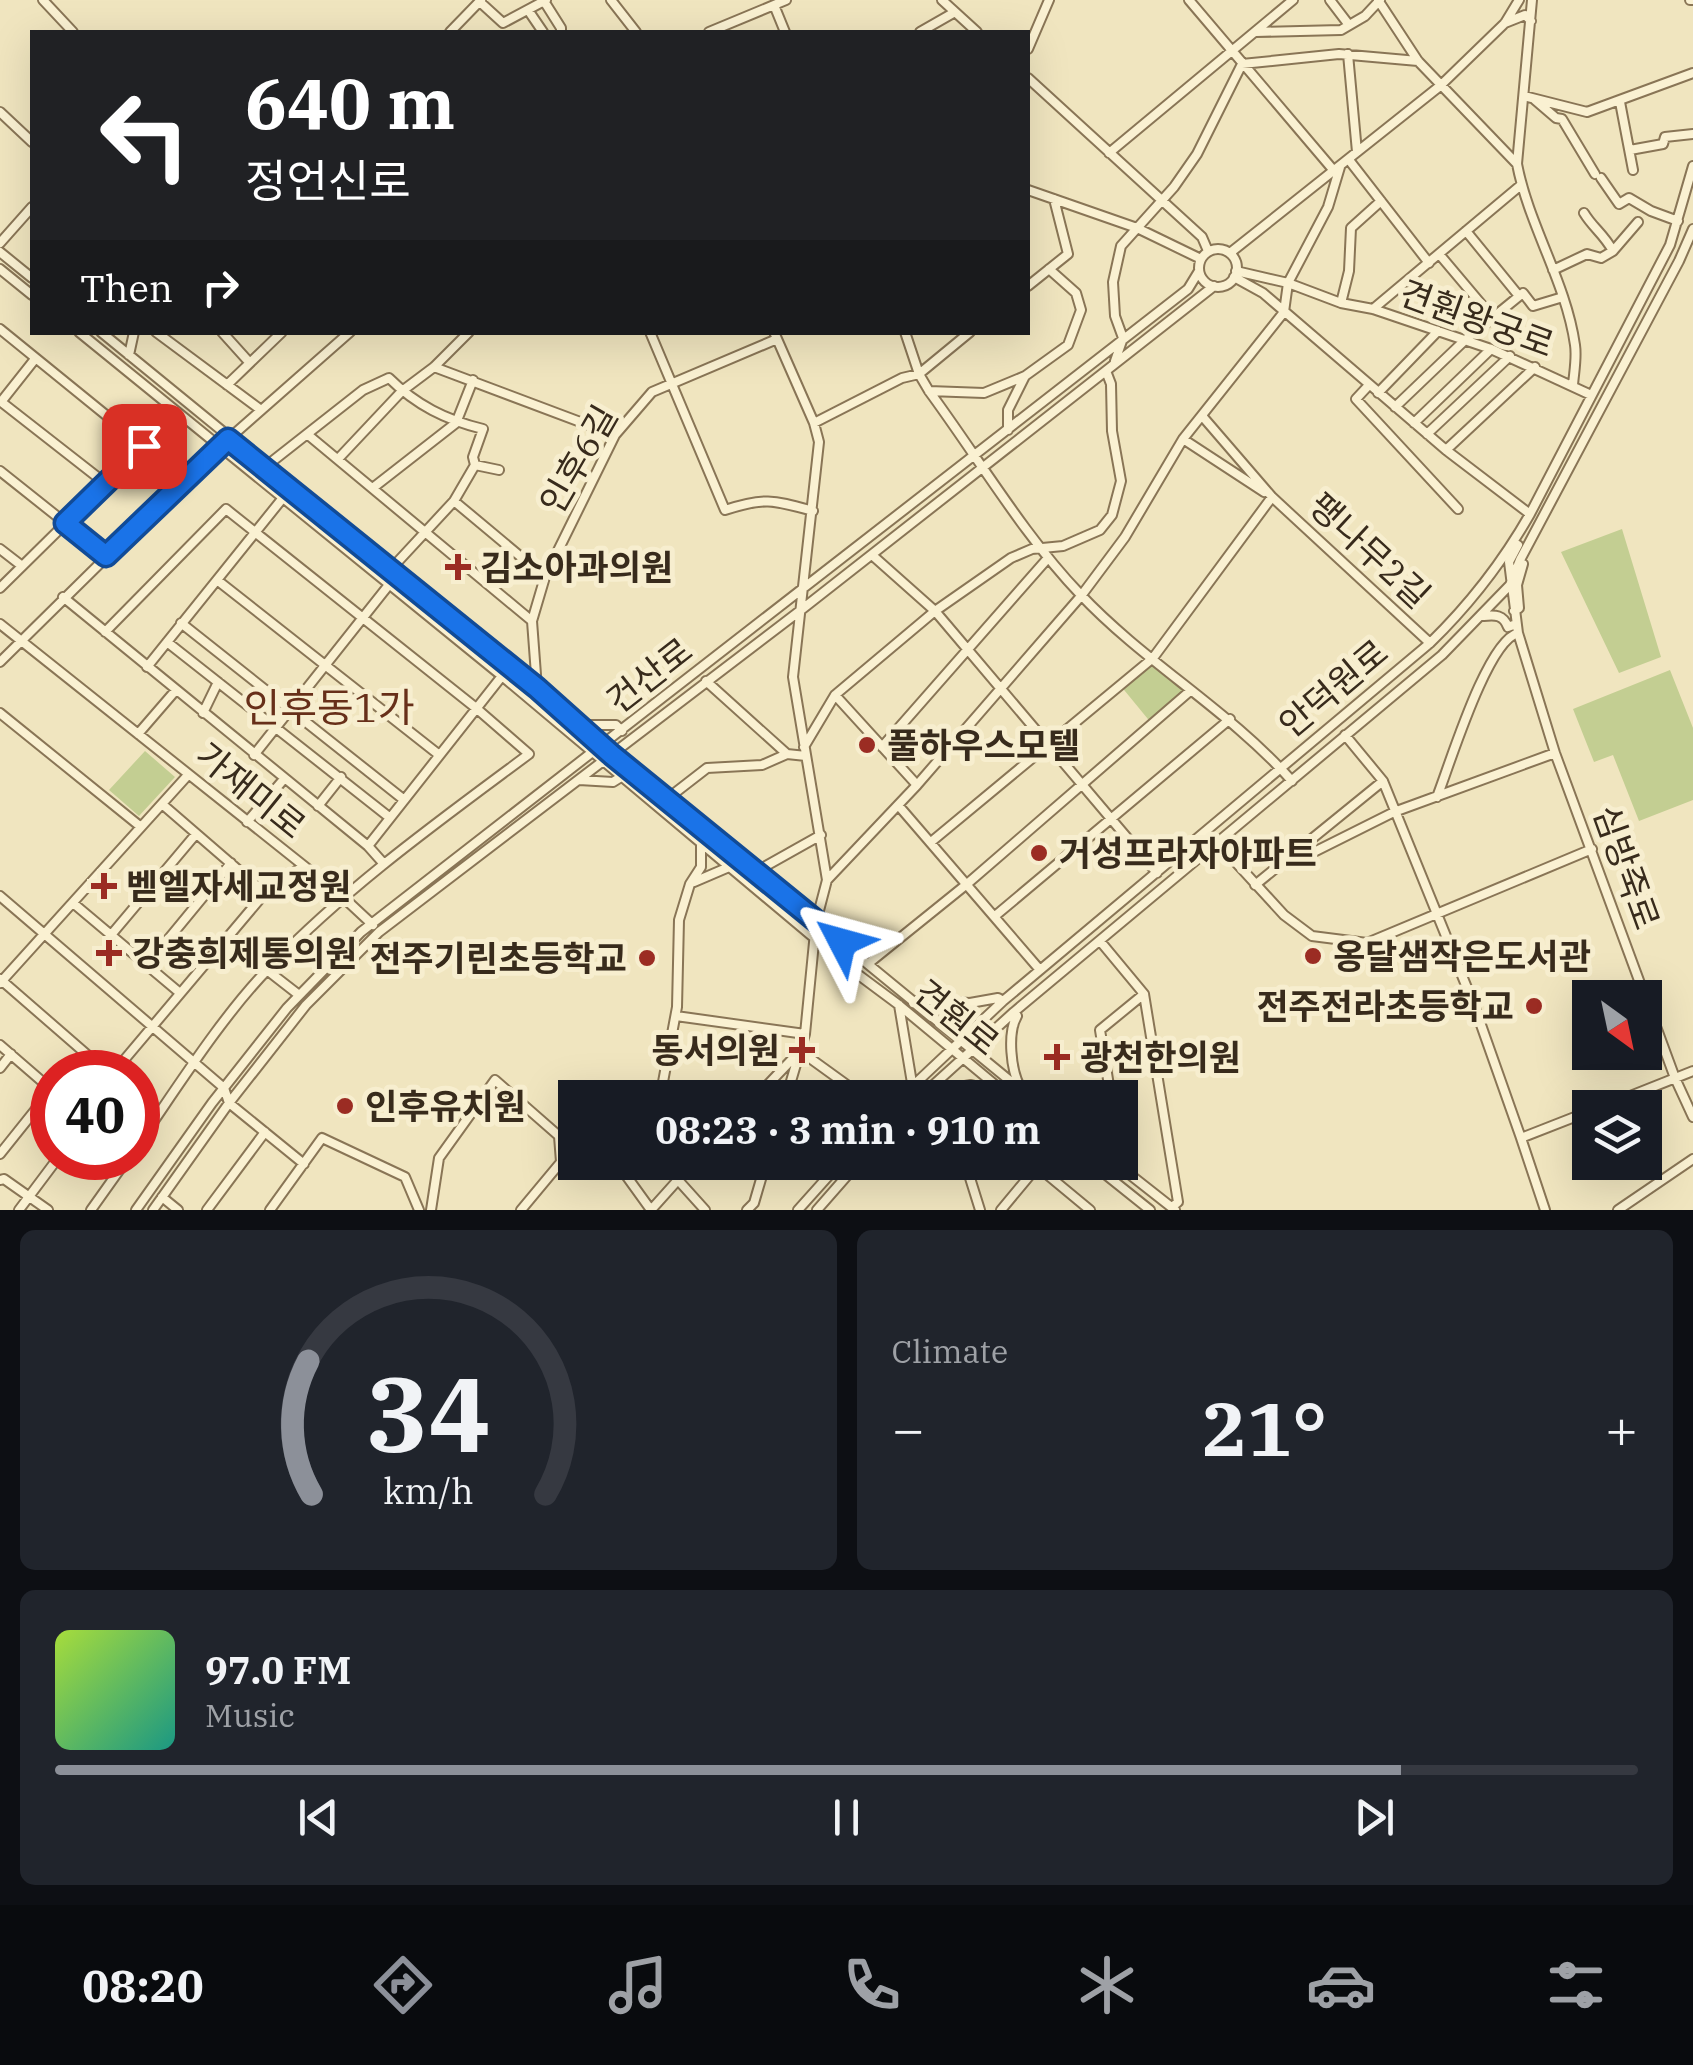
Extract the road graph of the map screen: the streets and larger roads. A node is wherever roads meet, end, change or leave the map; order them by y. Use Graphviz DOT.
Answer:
graph roads {
  1 [pos="43,0"];
  2 [pos="545,0"];
  3 [pos="611,0"];
  4 [pos="786,0"];
  5 [pos="942,0"];
  6 [pos="1049,0"];
  7 [pos="1189,0"];
  8 [pos="1330,0"];
  9 [pos="1379,0"];
  10 [pos="1519,0"];
  11 [pos="1532,0"];
  12 [pos="480,1"];
  13 [pos="1287,2"];
  14 [pos="774,5"];
  15 [pos="529,6"];
  16 [pos="955,12"];
  17 [pos="1505,22"];
  18 [pos="1345,28"];
  19 [pos="70,30"];
  20 [pos="452,30"];
  21 [pos="542,30"];
  22 [pos="562,30"];
  23 [pos="634,30"];
  24 [pos="714,30"];
  25 [pos="784,30"];
  26 [pos="924,30"];
  27 [pos="975,30"];
  28 [pos="1254,32"];
  29 [pos="1531,32"];
  30 [pos="1030,43"];
  31 [pos="1232,52"];
  32 [pos="1348,54"];
  33 [pos="1418,61"];
  34 [pos="1242,64"];
  35 [pos="1693,73"];
  36 [pos="1030,80"];
  37 [pos="1440,86"];
  38 [pos="1529,97"];
  39 [pos="1620,102"];
  40 [pos="0,112"];
  41 [pos="1693,134"];
  42 [pos="30,140"];
  43 [pos="1630,150"];
  44 [pos="1357,152"];
  45 [pos="1109,153"];
  46 [pos="1349,160"];
  47 [pos="1516,164"];
  48 [pos="1693,166"];
  49 [pos="1338,170"];
  50 [pos="1633,170"];
  51 [pos="1521,185"];
  52 [pos="1030,191"];
  53 [pos="1054,199"];
  54 [pos="1161,200"];
  55 [pos="1381,201"];
  56 [pos="30,209"];
  57 [pos="1584,213"];
  58 [pos="1678,220"];
  59 [pos="1638,222"];
  60 [pos="1137,228"];
  61 [pos="1693,229"];
  62 [pos="1466,232"];
  63 [pos="0,243"];
  64 [pos="0,252"];
  65 [pos="1613,252"];
  66 [pos="1230,253"];
  67 [pos="1440,254"];
  68 [pos="1205,255"];
  69 [pos="1429,263"];
  70 [pos="0,269"];
  71 [pos="1049,269"];
  72 [pos="1553,270"];
  73 [pos="1199,271"];
  74 [pos="1236,274"];
  75 [pos="30,276"];
  76 [pos="1288,283"];
  77 [pos="1030,284"];
  78 [pos="1214,286"];
  79 [pos="30,293"];
  80 [pos="1520,296"];
  81 [pos="1563,297"];
  82 [pos="1340,303"];
  83 [pos="1373,309"];
  84 [pos="1284,312"];
  85 [pos="1493,318"];
  86 [pos="0,329"];
  87 [pos="1438,332"];
  88 [pos="83,335"];
  89 [pos="105,335"];
  90 [pos="133,335"];
  91 [pos="160,335"];
  92 [pos="225,335"];
  93 [pos="278,335"];
  94 [pos="346,335"];
  95 [pos="466,335"];
  96 [pos="651,335"];
  97 [pos="905,335"];
  98 [pos="966,335"];
  99 [pos="776,336"];
  100 [pos="1123,338"];
  101 [pos="1464,340"];
  102 [pos="1490,349"];
  103 [pos="129,355"];
  104 [pos="1510,356"];
  105 [pos="36,359"];
  106 [pos="249,362"];
  107 [pos="434,367"];
  108 [pos="1535,367"];
  109 [pos="1110,368"];
  110 [pos="919,374"];
  111 [pos="1025,376"];
  112 [pos="473,380"];
  113 [pos="1573,384"];
  114 [pos="227,385"];
  115 [pos="672,385"];
  116 [pos="1369,385"];
  117 [pos="402,391"];
  118 [pos="930,391"];
  119 [pos="1378,393"];
  120 [pos="1591,395"];
  121 [pos="0,402"];
  122 [pos="1395,406"];
  123 [pos="261,410"];
  124 [pos="1203,417"];
  125 [pos="456,423"];
  126 [pos="1414,423"];
  127 [pos="814,424"];
  128 [pos="1008,430"];
  129 [pos="307,434"];
  130 [pos="1428,434"];
  131 [pos="616,435"];
  132 [pos="228,439"];
  133 [pos="1183,439"];
  134 [pos="219,447"];
  135 [pos="1446,450"];
  136 [pos="976,456"];
  137 [pos="338,459"];
  138 [pos="474,465"];
  139 [pos="265,467"];
  140 [pos="984,467"];
  141 [pos="499,470"];
  142 [pos="0,471"];
  143 [pos="105,483"];
  144 [pos="374,487"];
  145 [pos="1272,497"];
  146 [pos="282,499"];
  147 [pos="454,500"];
  148 [pos="1458,509"];
  149 [pos="813,510"];
  150 [pos="1530,514"];
  151 [pos="65,523"];
  152 [pos="426,531"];
  153 [pos="254,532"];
  154 [pos="1520,532"];
  155 [pos="1042,548"];
  156 [pos="0,549"];
  157 [pos="872,555"];
  158 [pos="106,556"];
  159 [pos="1048,558"];
  160 [pos="1520,560"];
  161 [pos="22,566"];
  162 [pos="391,568"];
  163 [pos="544,577"];
  164 [pos="217,580"];
  165 [pos="1510,585"];
  166 [pos="388,586"];
  167 [pos="0,588"];
  168 [pos="803,590"];
  169 [pos="1081,596"];
  170 [pos="63,597"];
  171 [pos="800,610"];
  172 [pos="935,611"];
  173 [pos="1514,611"];
  174 [pos="1483,616"];
  175 [pos="362,619"];
  176 [pos="532,621"];
  177 [pos="181,623"];
  178 [pos="0,624"];
  179 [pos="1517,628"];
  180 [pos="105,632"];
  181 [pos="20,639"];
  182 [pos="167,642"];
  183 [pos="1430,643"];
  184 [pos="969,652"];
  185 [pos="1152,658"];
  186 [pos="0,662"];
  187 [pos="147,666"];
  188 [pos="324,666"];
  189 [pos="502,676"];
  190 [pos="706,681"];
  191 [pos="218,682"];
  192 [pos="537,688"];
  193 [pos="1000,688"];
  194 [pos="176,690"];
  195 [pos="1190,691"];
  196 [pos="836,695"];
  197 [pos="476,708"];
  198 [pos="290,709"];
  199 [pos="203,713"];
  200 [pos="0,714"];
  201 [pos="1230,719"];
  202 [pos="277,726"];
  203 [pos="584,729"];
  204 [pos="622,730"];
  205 [pos="138,734"];
  206 [pos="1345,735"];
  207 [pos="1048,745"];
  208 [pos="602,746"];
  209 [pos="882,746"];
  210 [pos="805,752"];
  211 [pos="592,753"];
  212 [pos="438,754"];
  213 [pos="787,754"];
  214 [pos="1555,754"];
  215 [pos="254,755"];
  216 [pos="612,755"];
  217 [pos="603,762"];
  218 [pos="1282,769"];
  219 [pos="188,775"];
  220 [pos="342,777"];
  221 [pos="621,777"];
  222 [pos="284,780"];
  223 [pos="578,780"];
  224 [pos="1292,781"];
  225 [pos="1383,781"];
  226 [pos="917,785"];
  227 [pos="1082,785"];
  228 [pos="1437,797"];
  229 [pos="667,799"];
  230 [pos="402,800"];
  231 [pos="314,803"];
  232 [pos="162,804"];
  233 [pos="898,805"];
  234 [pos="1394,812"];
  235 [pos="390,816"];
  236 [pos="1109,818"];
  237 [pos="247,822"];
  238 [pos="141,827"];
  239 [pos="196,834"];
  240 [pos="821,834"];
  241 [pos="930,842"];
  242 [pos="701,844"];
  243 [pos="368,846"];
  244 [pos="1212,846"];
  245 [pos="1592,849"];
  246 [pos="1314,852"];
  247 [pos="231,864"];
  248 [pos="384,864"];
  249 [pos="302,867"];
  250 [pos="729,867"];
  251 [pos="704,871"];
  252 [pos="756,871"];
  253 [pos="1157,873"];
  254 [pos="827,880"];
  255 [pos="967,884"];
  256 [pos="1255,885"];
  257 [pos="266,892"];
  258 [pos="0,896"];
  259 [pos="343,897"];
  260 [pos="73,903"];
  261 [pos="1435,913"];
  262 [pos="995,916"];
  263 [pos="816,922"];
  264 [pos="372,923"];
  265 [pos="379,932"];
  266 [pos="43,935"];
  267 [pos="111,935"];
  268 [pos="814,938"];
  269 [pos="227,939"];
  270 [pos="1100,941"];
  271 [pos="869,962"];
  272 [pos="147,966"];
  273 [pos="267,969"];
  274 [pos="1040,970"];
  275 [pos="1,981"];
  276 [pos="180,993"];
  277 [pos="1144,994"];
  278 [pos="299,996"];
  279 [pos="1002,1002"];
  280 [pos="913,1003"];
  281 [pos="900,1005"];
  282 [pos="1014,1012"];
  283 [pos="676,1016"];
  284 [pos="152,1026"];
  285 [pos="805,1034"];
  286 [pos="959,1040"];
  287 [pos="0,1045"];
  288 [pos="951,1047"];
  289 [pos="84,1050"];
  290 [pos="130,1050"];
  291 [pos="971,1050"];
  292 [pos="800,1052"];
  293 [pos="11,1054"];
  294 [pos="963,1057"];
  295 [pos="194,1064"];
  296 [pos="0,1068"];
  297 [pos="30,1071"];
  298 [pos="1693,1071"];
  299 [pos="1675,1078"];
  300 [pos="664,1080"];
  301 [pos="773,1080"];
  302 [pos="791,1080"];
  303 [pos="840,1080"];
  304 [pos="912,1080"];
  305 [pos="915,1080"];
  306 [pos="938,1080"];
  307 [pos="990,1080"];
  308 [pos="1008,1080"];
  309 [pos="1018,1080"];
  310 [pos="1109,1080"];
  311 [pos="224,1088"];
  312 [pos="1645,1090"];
  313 [pos="229,1103"];
  314 [pos="160,1113"];
  315 [pos="30,1117"];
  316 [pos="1693,1117"];
  317 [pos="1572,1118"];
  318 [pos="265,1132"];
  319 [pos="558,1135"];
  320 [pos="1521,1138"];
  321 [pos="0,1154"];
  322 [pos="1693,1160"];
  323 [pos="304,1164"];
  324 [pos="558,1166"];
  325 [pos="0,1180"];
  326 [pos="42,1180"];
  327 [pos="112,1180"];
  328 [pos="628,1180"];
  329 [pos="678,1180"];
  330 [pos="761,1180"];
  331 [pos="825,1180"];
  332 [pos="844,1180"];
  333 [pos="971,1180"];
  334 [pos="1026,1180"];
  335 [pos="1056,1180"];
  336 [pos="1112,1180"];
  337 [pos="1137,1180"];
  338 [pos="28,1198"];
  339 [pos="162,1198"];
  340 [pos="1009,1201"];
  341 [pos="1174,1209"];
  342 [pos="19,1210"];
  343 [pos="48,1210"];
  344 [pos="91,1210"];
  345 [pos="136,1210"];
  346 [pos="154,1210"];
  347 [pos="178,1210"];
  348 [pos="207,1210"];
  349 [pos="270,1210"];
  350 [pos="419,1210"];
  351 [pos="431,1210"];
  352 [pos="522,1210"];
  353 [pos="651,1210"];
  354 [pos="705,1210"];
  355 [pos="747,1210"];
  356 [pos="798,1210"];
  357 [pos="817,1210"];
  358 [pos="980,1210"];
  359 [pos="1001,1210"];
  360 [pos="1020,1210"];
  361 [pos="1090,1210"];
  362 [pos="1150,1210"];
  363 [pos="1545,1210"];
  364 [pos="1618,1210"];
  1 -- 19 [label="street"];
  2 -- 15 [label="street"];
  2 -- 22 [label="street"];
  3 -- 23 [label="street"];
  4 -- 14 [label="street"];
  5 -- 16 [label="street"];
  6 -- 30 [label="street"];
  7 -- 31 [label="street"];
  8 -- 18 [label="street"];
  9 -- 18 [label="street"];
  9 -- 33 [label="street"];
  10 -- 17 [label="street"];
  11 -- 29 [label="street"];
  12 -- 15 [label="street"];
  12 -- 20 [label="street"];
  13 -- 28 [label="street"];
  14 -- 24 [label="street"];
  14 -- 25 [label="street"];
  15 -- 21 [label="street"];
  16 -- 26 [label="street"];
  16 -- 27 [label="street"];
  17 -- 29 [label="street"];
  17 -- 37 [label="street"];
  18 -- 28 [label="street"];
  28 -- 31 [label="street"];
  29 -- 38 [label="street"];
  31 -- 34 [label="street"];
  31 -- 45 [label="street"];
  32 -- 33 [label="street"];
  32 -- 34 [label="street"];
  32 -- 44 [label="street"];
  33 -- 37 [label="street"];
  34 -- 49 [label="street"];
  34 -- 54 [label="street"];
  35 -- 39 [label="street"];
  36 -- 45 [label="street"];
  37 -- 44 [label="street"];
  37 -- 47 [label="street"];
  38 -- 39 [label="street"];
  38 -- 47 [label="street"];
  38 -- 58 [label="street"];
  39 -- 43 [label="street"];
  40 -- 42 [label="street"];
  41 -- 43 [label="street"];
  43 -- 50 [label="street"];
  44 -- 46 [label="street"];
  45 -- 54 [label="street"];
  46 -- 49 [label="street"];
  46 -- 55 [label="street"];
  47 -- 51 [label="street"];
  48 -- 58 [label="street, 안덕원로"];
  49 -- 66 [label="street"];
  49 -- 76 [label="street"];
  51 -- 62 [label="street"];
  51 -- 72 [label="street"];
  52 -- 53 [label="street"];
  53 -- 60 [label="street"];
  53 -- 71 [label="street"];
  54 -- 60 [label="street"];
  54 -- 68 [label="street"];
  55 -- 69 [label="street"];
  55 -- 82 [label="street"];
  56 -- 63 [label="street"];
  57 -- 65 [label="street"];
  58 -- 120 [label="street, 안덕원로"];
  59 -- 65 [label="street"];
  60 -- 68 [label="street"];
  60 -- 100 [label="street"];
  61 -- 160 [label="street, 안덕원로"];
  62 -- 67 [label="street"];
  62 -- 80 [label="street"];
  64 -- 75 [label="street"];
  65 -- 72 [label="street"];
  66 -- 68 [label="street"];
  66 -- 74 [label="street"];
  67 -- 69 [label="street"];
  67 -- 85 [label="street"];
  68 -- 73 [label="street"];
  69 -- 83 [label="street"];
  70 -- 79 [label="street"];
  71 -- 77 [label="street"];
  71 -- 111 [label="street"];
  72 -- 81 [label="street"];
  73 -- 78 [label="street"];
  73 -- 100 [label="street, 건산로"];
  74 -- 76 [label="street, 견훤왕궁로"];
  74 -- 78 [label="street, 건산로"];
  74 -- 84 [label="street"];
  76 -- 82 [label="street, 견훤왕궁로"];
  76 -- 84 [label="street"];
  78 -- 109 [label="street, 건산로"];
  80 -- 81 [label="street"];
  80 -- 85 [label="street"];
  81 -- 113 [label="street"];
  82 -- 83 [label="street, 견훤왕궁로"];
  83 -- 87 [label="street, 견훤왕궁로"];
  84 -- 116 [label="street"];
  84 -- 124 [label="street"];
  85 -- 101 [label="street"];
  86 -- 105 [label="street"];
  87 -- 101 [label="street, 견훤왕궁로"];
  87 -- 119 [label="street"];
  88 -- 134 [label="street, 견훤로"];
  89 -- 103 [label="street, 견훤로"];
  90 -- 103 [label="street"];
  91 -- 114 [label="street"];
  92 -- 106 [label="street"];
  93 -- 106 [label="street"];
  94 -- 123 [label="street"];
  95 -- 107 [label="street"];
  96 -- 115 [label="street"];
  97 -- 110 [label="street"];
  98 -- 110 [label="street"];
  99 -- 115 [label="street, 인후6길"];
  99 -- 127 [label="street"];
  100 -- 109 [label="street"];
  100 -- 128 [label="street, 건산로"];
  101 -- 102 [label="street, 견훤왕궁로"];
  101 -- 122 [label="street"];
  102 -- 104 [label="street, 견훤왕궁로"];
  102 -- 126 [label="street"];
  103 -- 132 [label="street, 견훤로"];
  104 -- 108 [label="street, 견훤왕궁로"];
  104 -- 130 [label="street"];
  105 -- 121 [label="street"];
  105 -- 143 [label="street"];
  106 -- 114 [label="street"];
  107 -- 112 [label="street"];
  107 -- 117 [label="street"];
  108 -- 113 [label="street, 견훤왕궁로"];
  108 -- 135 [label="street"];
  109 -- 140 [label="street, 건산로"];
  109 -- 155 [label="street"];
  110 -- 118 [label="street"];
  110 -- 127 [label="street"];
  111 -- 118 [label="street"];
  111 -- 128 [label="street"];
  112 -- 125 [label="street"];
  112 -- 131 [label="street"];
  113 -- 120 [label="street, 견훤왕궁로"];
  114 -- 123 [label="street"];
  115 -- 131 [label="street, 인후6길"];
  115 -- 149 [label="street"];
  116 -- 119 [label="street"];
  116 -- 148 [label="street"];
  117 -- 125 [label="street"];
  117 -- 129 [label="street"];
  117 -- 137 [label="street"];
  118 -- 136 [label="street"];
  119 -- 122 [label="street"];
  120 -- 150 [label="street, 안덕원로"];
  121 -- 143 [label="street"];
  122 -- 126 [label="street"];
  123 -- 132 [label="street"];
  124 -- 133 [label="street"];
  124 -- 145 [label="street, 팽나무2길"];
  125 -- 138 [label="street"];
  125 -- 144 [label="street"];
  126 -- 130 [label="street"];
  127 -- 149 [label="street"];
  128 -- 136 [label="street, 건산로"];
  129 -- 137 [label="street"];
  129 -- 139 [label="street"];
  130 -- 135 [label="street"];
  131 -- 163 [label="street, 인후6길"];
  132 -- 134 [label="street"];
  132 -- 139 [label="street, 견훤로"];
  133 -- 145 [label="street, 팽나무2길"];
  133 -- 169 [label="street"];
  134 -- 146 [label="street, 견훤로"];
  134 -- 158 [label="street"];
  135 -- 150 [label="street"];
  136 -- 140 [label="street"];
  136 -- 168 [label="street, 건산로"];
  137 -- 144 [label="street"];
  138 -- 141 [label="street"];
  138 -- 147 [label="street"];
  139 -- 162 [label="street, 견훤로"];
  140 -- 155 [label="street"];
  140 -- 157 [label="street, 건산로"];
  142 -- 151 [label="street"];
  143 -- 151 [label="street"];
  144 -- 152 [label="street"];
  145 -- 183 [label="street, 팽나무2길"];
  145 -- 185 [label="street, 팽나무2길"];
  146 -- 153 [label="street"];
  146 -- 166 [label="street, 견훤로"];
  147 -- 152 [label="street"];
  147 -- 163 [label="street"];
  149 -- 168 [label="street"];
  150 -- 154 [label="street, 안덕원로"];
  151 -- 158 [label="street"];
  151 -- 161 [label="street"];
  152 -- 162 [label="street"];
  152 -- 176 [label="street"];
  153 -- 164 [label="street"];
  153 -- 175 [label="street"];
  153 -- 180 [label="street"];
  154 -- 165 [label="street"];
  154 -- 183 [label="street, 안덕원로"];
  155 -- 159 [label="street"];
  155 -- 172 [label="street"];
  156 -- 161 [label="street"];
  157 -- 171 [label="street, 건산로"];
  157 -- 172 [label="street"];
  158 -- 170 [label="street"];
  159 -- 169 [label="street"];
  159 -- 184 [label="street"];
  160 -- 165 [label="street, 안덕원로"];
  160 -- 173 [label="street"];
  161 -- 167 [label="street"];
  162 -- 192 [label="street, 견훤로"];
  163 -- 176 [label="street, 인후6길"];
  164 -- 177 [label="street"];
  164 -- 188 [label="street"];
  165 -- 173 [label="street, 심방죽로"];
  165 -- 174 [label="street, 안덕원로"];
  166 -- 175 [label="street"];
  166 -- 189 [label="street, 견훤로"];
  168 -- 171 [label="street"];
  168 -- 204 [label="street, 건산로"];
  169 -- 185 [label="street"];
  169 -- 193 [label="street"];
  170 -- 180 [label="street"];
  170 -- 181 [label="street"];
  171 -- 190 [label="street, 건산로"];
  171 -- 210 [label="street"];
  172 -- 184 [label="street"];
  172 -- 196 [label="street"];
  173 -- 179 [label="street, 심방죽로"];
  174 -- 179 [label="street"];
  174 -- 206 [label="street, 안덕원로"];
  175 -- 188 [label="street"];
  175 -- 197 [label="street"];
  176 -- 192 [label="street, 인후6길"];
  177 -- 182 [label="street"];
  177 -- 198 [label="street"];
  178 -- 181 [label="street, 가재미로"];
  179 -- 214 [label="street, 심방죽로"];
  179 -- 228 [label="street"];
  180 -- 187 [label="street"];
  181 -- 186 [label="street"];
  181 -- 205 [label="street, 가재미로"];
  182 -- 187 [label="street"];
  182 -- 191 [label="street"];
  183 -- 218 [label="street, 안덕원로"];
  184 -- 193 [label="street"];
  184 -- 209 [label="street"];
  185 -- 195 [label="street"];
  185 -- 207 [label="street, 팽나무2길"];
  187 -- 194 [label="street"];
  188 -- 198 [label="street"];
  188 -- 212 [label="street"];
  189 -- 197 [label="street"];
  189 -- 211 [label="street, 견훤로"];
  190 -- 213 [label="street, 건산로"];
  190 -- 216 [label="street, 건산로"];
  191 -- 199 [label="street"];
  191 -- 202 [label="street"];
  192 -- 203 [label="street, 견훤로"];
  193 -- 207 [label="street"];
  193 -- 226 [label="street"];
  194 -- 199 [label="street"];
  194 -- 205 [label="street"];
  195 -- 201 [label="street"];
  195 -- 227 [label="street"];
  196 -- 209 [label="street"];
  196 -- 210 [label="street"];
  197 -- 212 [label="street"];
  197 -- 248 [label="street"];
  198 -- 202 [label="street"];
  198 -- 230 [label="street"];
  199 -- 215 [label="street"];
  200 -- 238 [label="street"];
  201 -- 218 [label="street"];
  201 -- 236 [label="street"];
  202 -- 215 [label="street"];
  202 -- 220 [label="street"];
  203 -- 204 [label="street"];
  203 -- 208 [label="street, 견훤로"];
  204 -- 208 [label="street, 건산로"];
  205 -- 219 [label="street, 가재미로"];
  206 -- 224 [label="street, 안덕원로"];
  206 -- 225 [label="street"];
  207 -- 227 [label="street"];
  207 -- 241 [label="street, 팽나무2길"];
  208 -- 211 [label="street, 건산로"];
  208 -- 216 [label="street, 견훤로"];
  209 -- 226 [label="street"];
  210 -- 213 [label="street"];
  210 -- 240 [label="street"];
  211 -- 217 [label="street, 견훤로"];
  211 -- 264 [label="street, 건산로"];
  212 -- 230 [label="street"];
  213 -- 229 [label="street"];
  214 -- 228 [label="street"];
  214 -- 245 [label="street, 심방죽로"];
  215 -- 222 [label="street"];
  216 -- 217 [label="street, 건산로"];
  216 -- 229 [label="street, 견훤로"];
  217 -- 221 [label="street, 견훤로"];
  217 -- 223 [label="street, 건산로"];
  218 -- 224 [label="street"];
  218 -- 253 [label="street, 안덕원로"];
  219 -- 232 [label="street"];
  219 -- 237 [label="street, 가재미로"];
  220 -- 231 [label="street"];
  220 -- 235 [label="street"];
  221 -- 223 [label="street"];
  221 -- 242 [label="street, 견훤로"];
  222 -- 231 [label="street"];
  222 -- 237 [label="street"];
  223 -- 265 [label="street, 건산로"];
  224 -- 244 [label="street, 안덕원로"];
  225 -- 234 [label="street"];
  225 -- 256 [label="street"];
  226 -- 233 [label="street"];
  227 -- 236 [label="street"];
  227 -- 255 [label="street"];
  228 -- 234 [label="street"];
  229 -- 252 [label="street, 견훤로"];
  230 -- 235 [label="street"];
  231 -- 243 [label="street"];
  232 -- 238 [label="street"];
  232 -- 239 [label="street"];
  233 -- 241 [label="street"];
  233 -- 254 [label="street"];
  234 -- 246 [label="street"];
  234 -- 261 [label="street"];
  235 -- 243 [label="street"];
  236 -- 253 [label="street"];
  236 -- 262 [label="street"];
  237 -- 249 [label="street, 가재미로"];
  238 -- 260 [label="street"];
  239 -- 247 [label="street"];
  239 -- 267 [label="street"];
  240 -- 252 [label="street"];
  240 -- 254 [label="street"];
  241 -- 255 [label="street"];
  242 -- 250 [label="street, 견훤로"];
  242 -- 251 [label="street"];
  243 -- 248 [label="street"];
  244 -- 256 [label="street"];
  244 -- 270 [label="street, 안덕원로"];
  245 -- 261 [label="street"];
  245 -- 299 [label="street, 심방죽로"];
  247 -- 257 [label="street"];
  247 -- 272 [label="street"];
  248 -- 259 [label="street"];
  249 -- 257 [label="street"];
  249 -- 259 [label="street, 가재미로"];
  250 -- 251 [label="street"];
  250 -- 268 [label="street, 견훤로"];
  251 -- 283 [label="street"];
  252 -- 263 [label="street, 견훤로"];
  253 -- 274 [label="street, 안덕원로"];
  254 -- 263 [label="street"];
  255 -- 262 [label="street"];
  255 -- 271 [label="street"];
  256 -- 261 [label="street"];
  257 -- 269 [label="street"];
  258 -- 266 [label="street"];
  259 -- 264 [label="street, 가재미로"];
  259 -- 273 [label="street"];
  260 -- 266 [label="street"];
  260 -- 267 [label="street"];
  261 -- 320 [label="street"];
  262 -- 274 [label="street"];
  263 -- 268 [label="street"];
  263 -- 271 [label="street, 견훤로"];
  264 -- 265 [label="street, 가재미로"];
  264 -- 278 [label="street, 건산로"];
  265 -- 313 [label="street, 건산로"];
  266 -- 275 [label="street"];
  266 -- 284 [label="street"];
  267 -- 272 [label="street"];
  268 -- 281 [label="street, 견훤로"];
  268 -- 285 [label="street"];
  269 -- 273 [label="street"];
  269 -- 276 [label="street"];
  270 -- 277 [label="street"];
  270 -- 282 [label="street, 안덕원로"];
  271 -- 280 [label="street, 견훤로"];
  272 -- 276 [label="street"];
  273 -- 278 [label="street"];
  273 -- 295 [label="street"];
  274 -- 279 [label="street, 안덕원로"];
  275 -- 289 [label="street"];
  276 -- 284 [label="street"];
  277 -- 310 [label="street"];
  277 -- 341 [label="street"];
  278 -- 311 [label="street, 건산로"];
  279 -- 280 [label="street"];
  279 -- 286 [label="street, 안덕원로"];
  280 -- 286 [label="street, 견훤로"];
  281 -- 288 [label="street, 견훤로"];
  281 -- 304 [label="street"];
  282 -- 291 [label="street, 안덕원로"];
  282 -- 309 [label="street"];
  283 -- 285 [label="street"];
  283 -- 300 [label="street"];
  284 -- 290 [label="street"];
  284 -- 295 [label="street"];
  285 -- 292 [label="street"];
  286 -- 288 [label="street, 안덕원로"];
  286 -- 291 [label="street, 견훤로"];
  287 -- 293 [label="street"];
  288 -- 294 [label="street, 견훤로"];
  288 -- 305 [label="street, 안덕원로"];
  291 -- 294 [label="street, 안덕원로"];
  291 -- 308 [label="street, 견훤로"];
  292 -- 301 [label="street"];
  292 -- 302 [label="street"];
  292 -- 303 [label="street"];
  293 -- 296 [label="street"];
  293 -- 297 [label="street"];
  294 -- 306 [label="street, 안덕원로"];
  294 -- 307 [label="street, 견훤로"];
  295 -- 311 [label="street"];
  295 -- 314 [label="street"];
  298 -- 299 [label="street"];
  299 -- 312 [label="street"];
  299 -- 316 [label="street, 심방죽로"];
  311 -- 313 [label="street"];
  311 -- 345 [label="street, 건산로"];
  313 -- 318 [label="street"];
  313 -- 339 [label="street, 건산로"];
  315 -- 321 [label="street"];
  317 -- 320 [label="street"];
  318 -- 323 [label="street"];
  318 -- 348 [label="street"];
  319 -- 351 [label="street"];
  320 -- 363 [label="street"];
  322 -- 364 [label="street"];
  323 -- 349 [label="street"];
  323 -- 350 [label="street"];
  324 -- 352 [label="street"];
  325 -- 338 [label="street"];
  326 -- 338 [label="street"];
  327 -- 344 [label="street"];
  328 -- 353 [label="street"];
  329 -- 353 [label="street"];
  329 -- 354 [label="street"];
  330 -- 355 [label="street"];
  331 -- 356 [label="street"];
  332 -- 357 [label="street"];
  333 -- 358 [label="street"];
  334 -- 340 [label="street"];
  335 -- 361 [label="street"];
  336 -- 362 [label="street"];
  337 -- 341 [label="street"];
  338 -- 342 [label="street"];
  338 -- 343 [label="street"];
  339 -- 346 [label="street, 건산로"];
  339 -- 347 [label="street"];
  340 -- 359 [label="street"];
  340 -- 360 [label="street"];
}
